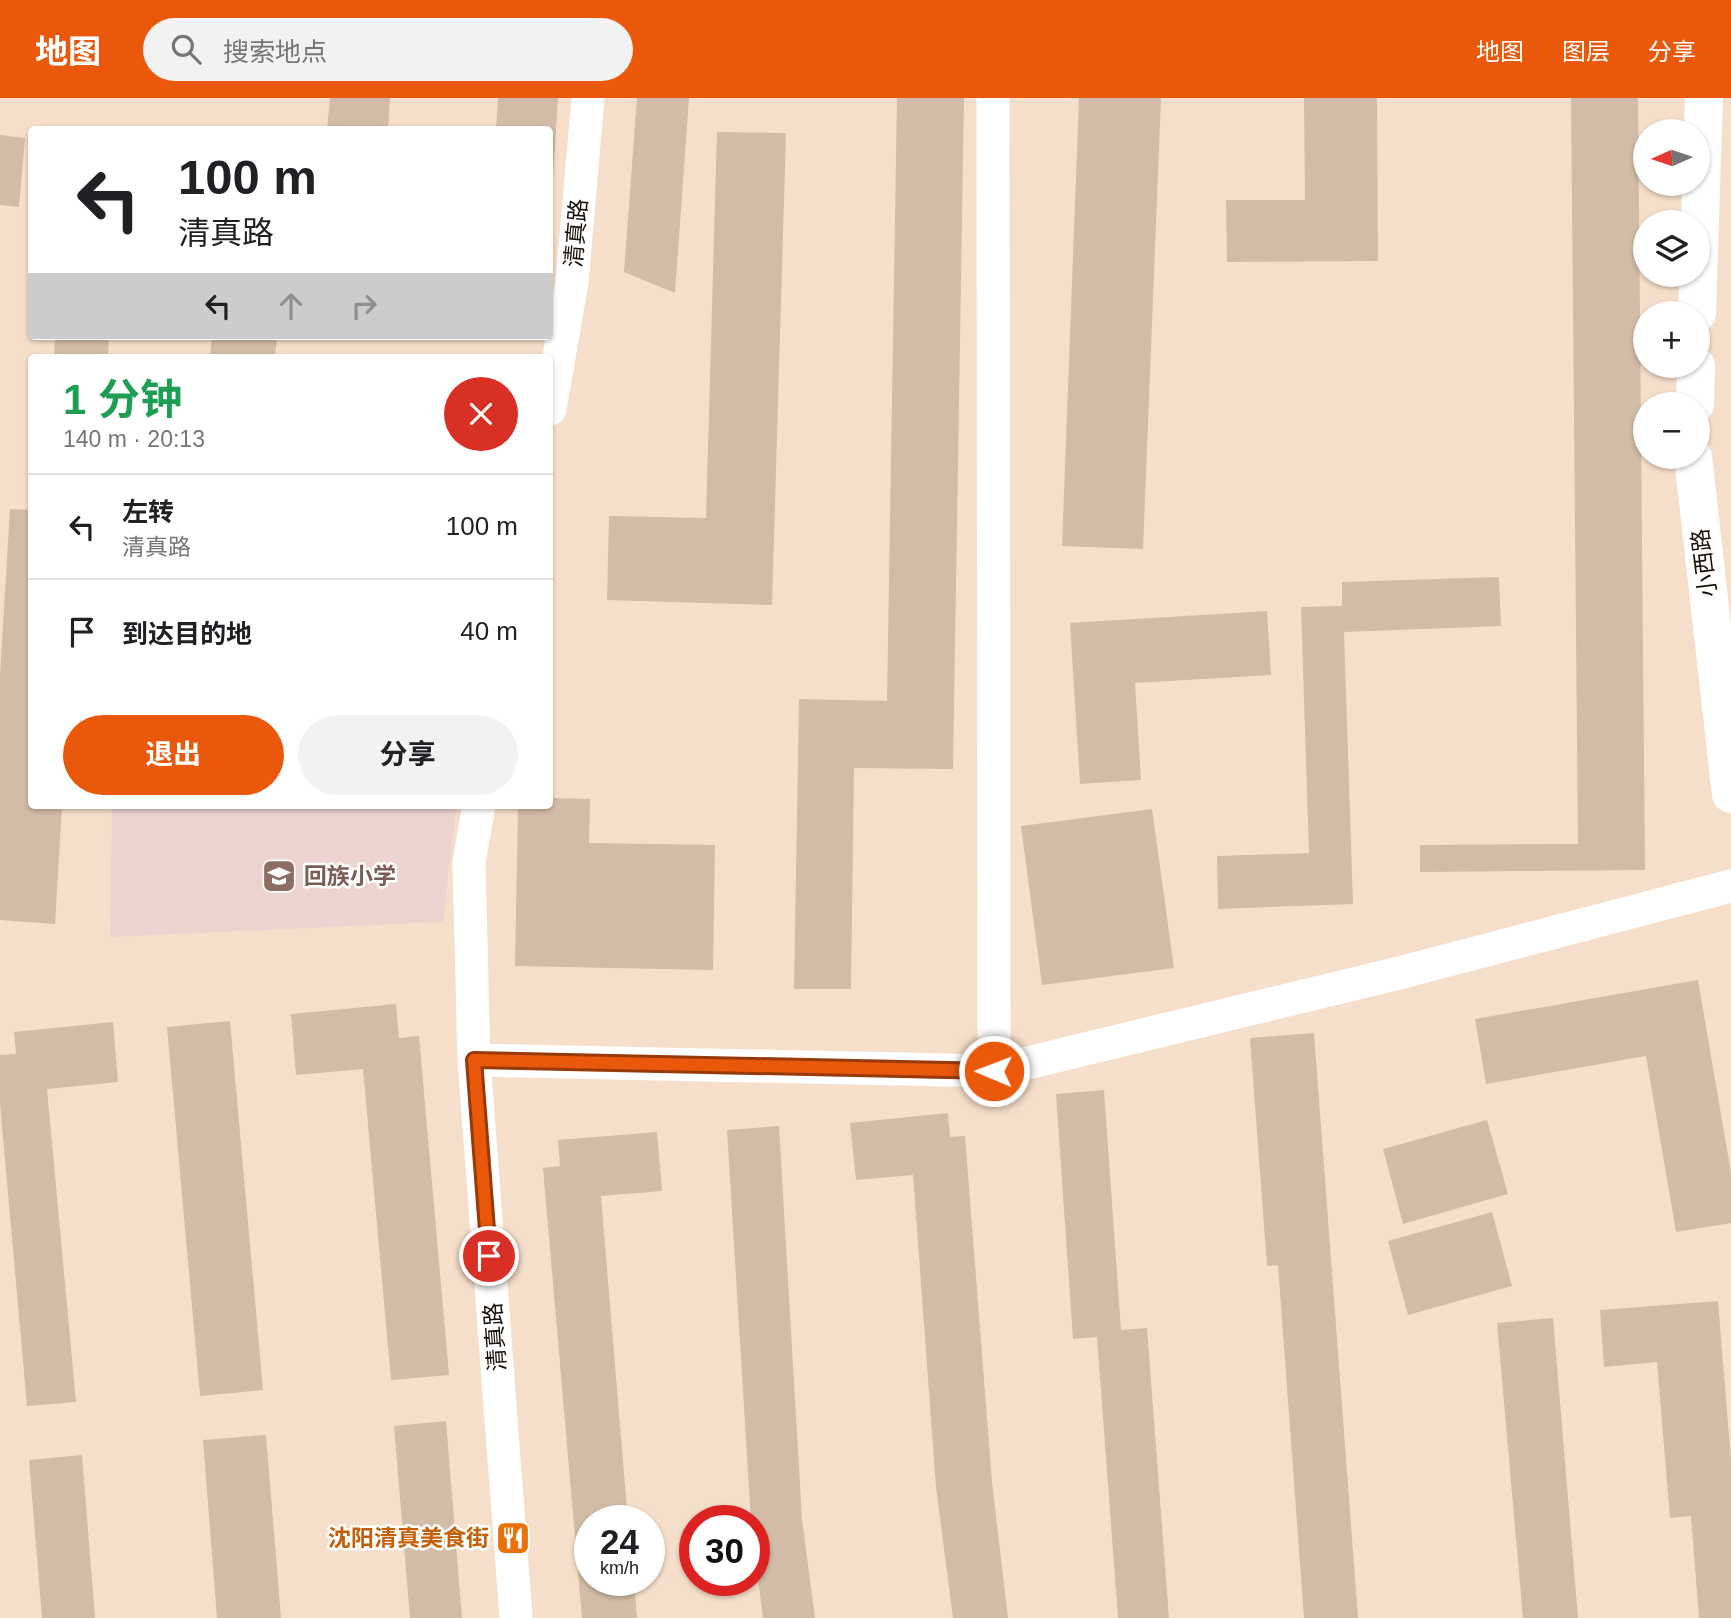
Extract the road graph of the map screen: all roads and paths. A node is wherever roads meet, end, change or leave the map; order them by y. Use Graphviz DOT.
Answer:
graph roads {
  1 [pos="588,98"];
  2 [pos="993,98"];
  3 [pos="1704,98"];
  4 [pos="1697,301"];
  5 [pos="553,392"];
  6 [pos="1694,469"];
  7 [pos="1731,794"];
  8 [pos="478,809"];
  9 [pos="1731,886"];
  10 [pos="474,1060"];
  11 [pos="994,1071"];
  12 [pos="516,1618"];
  1 -- 5 [label="street, 清真路"];
  2 -- 11 [label="street"];
  3 -- 4 [label="street"];
  6 -- 7 [label="street, 小西路"];
  8 -- 10 [label="street, 清真路"];
  9 -- 11 [label="street"];
  10 -- 11 [label="street"];
  10 -- 12 [label="street, 清真路"];
}
